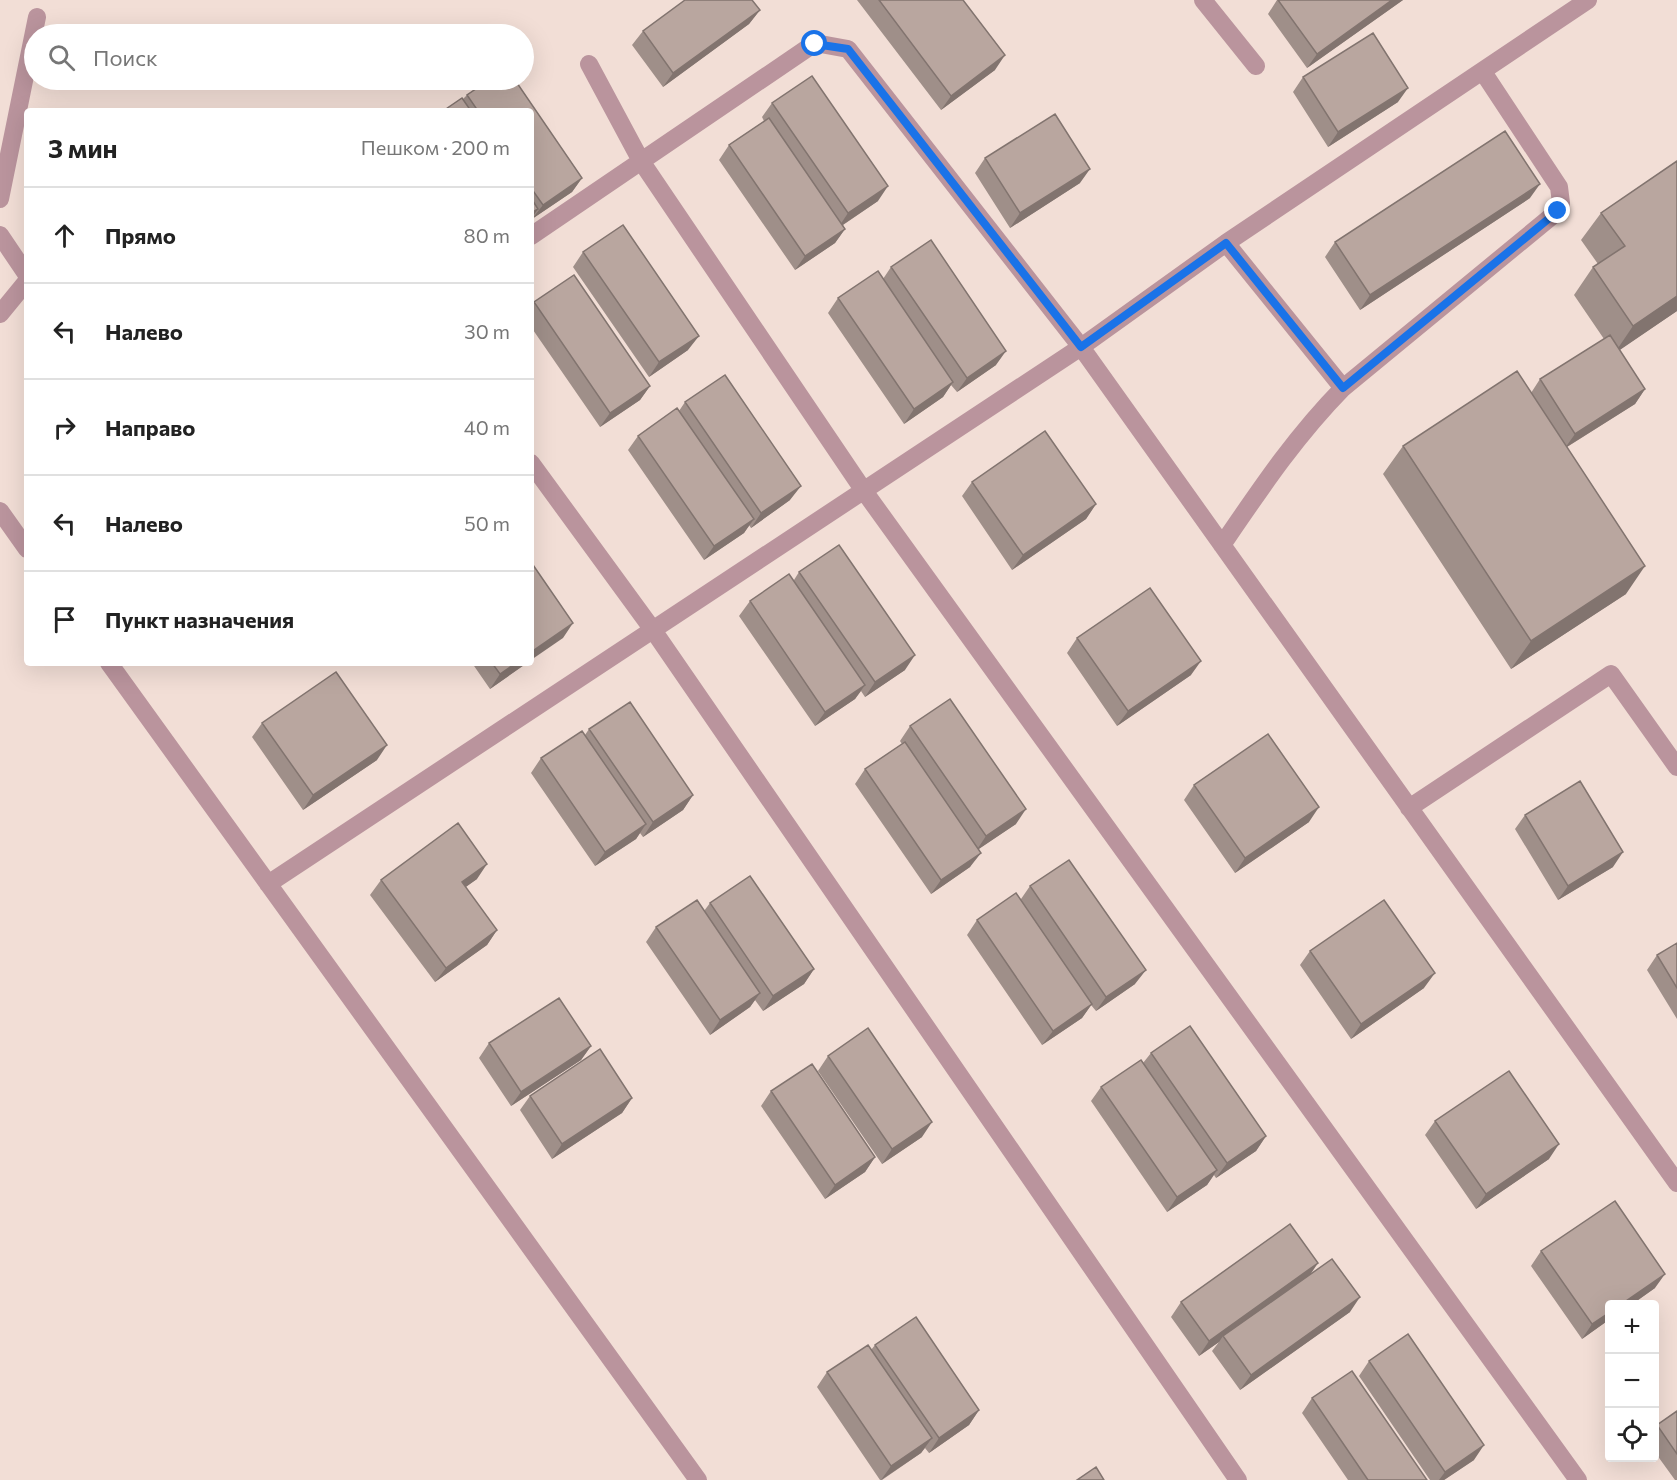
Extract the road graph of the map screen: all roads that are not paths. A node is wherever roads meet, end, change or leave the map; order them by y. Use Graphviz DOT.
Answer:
graph roads {
  1 [pos="1203,0"];
  2 [pos="1588,0"];
  3 [pos="1567,6"];
  4 [pos="37,17"];
  5 [pos="36,24"];
  6 [pos="589,64"];
  7 [pos="1256,66"];
  8 [pos="1483,72"];
  9 [pos="24,81"];
  10 [pos="641,162"];
  11 [pos="0,199"];
  12 [pos="534,234"];
  13 [pos="0,235"];
  14 [pos="1226,243"];
  15 [pos="24,271"];
  16 [pos="24,285"];
  17 [pos="0,314"];
  18 [pos="1081,347"];
  19 [pos="1343,388"];
  20 [pos="534,467"];
  21 [pos="864,491"];
  22 [pos="0,511"];
  23 [pos="24,545"];
  24 [pos="1222,545"];
  25 [pos="653,630"];
  26 [pos="111,666"];
  27 [pos="1677,767"];
  28 [pos="1409,808"];
  29 [pos="268,884"];
  30 [pos="1677,1183"];
  31 [pos="698,1480"];
  32 [pos="1238,1480"];
  33 [pos="1578,1480"];
  1 -- 7 [label="street"];
  2 -- 3 [label="street"];
  3 -- 8 [label="street"];
  4 -- 5 [label="street"];
  6 -- 10 [label="street"];
  8 -- 14 [label="street"];
  8 -- 19 [label="street"];
  9 -- 11 [label="street"];
  10 -- 12 [label="street"];
  10 -- 18 [label="street"];
  10 -- 21 [label="street"];
  13 -- 15 [label="street"];
  14 -- 18 [label="street"];
  14 -- 19 [label="street"];
  16 -- 17 [label="street"];
  18 -- 21 [label="street"];
  18 -- 24 [label="street"];
  19 -- 24 [label="street"];
  20 -- 25 [label="street"];
  21 -- 25 [label="street"];
  21 -- 33 [label="street"];
  22 -- 23 [label="street"];
  24 -- 28 [label="street"];
  25 -- 29 [label="street"];
  25 -- 32 [label="street"];
  26 -- 29 [label="street"];
  27 -- 28 [label="street"];
  28 -- 30 [label="street"];
  29 -- 31 [label="street"];
}
